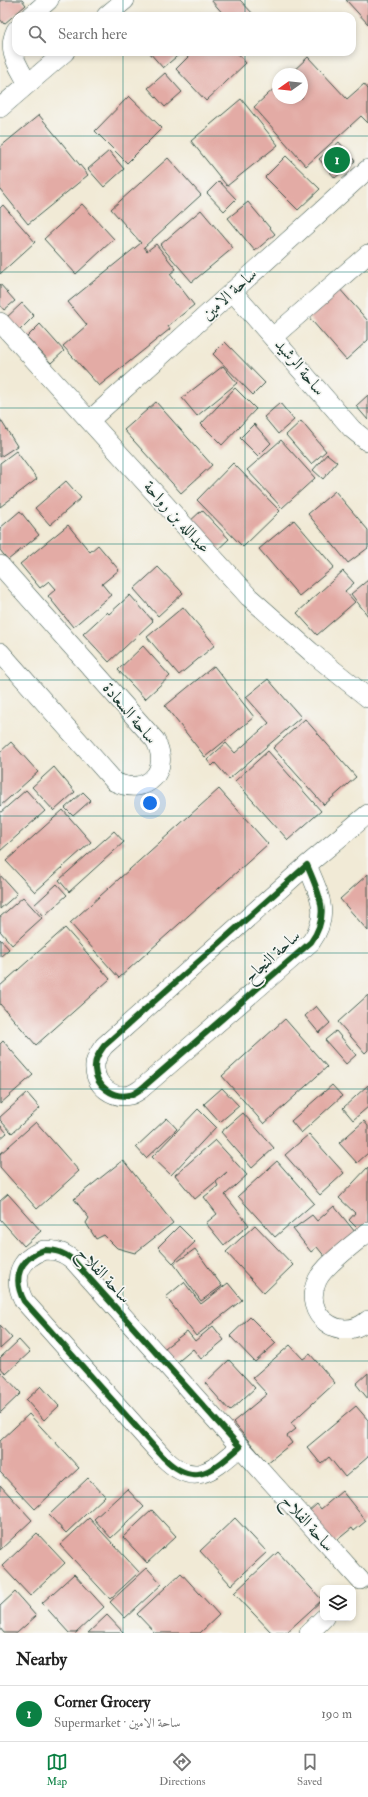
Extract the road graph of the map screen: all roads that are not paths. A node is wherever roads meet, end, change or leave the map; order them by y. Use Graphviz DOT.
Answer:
graph roads {
  1 [pos="50,0"];
  2 [pos="125,0"];
  3 [pos="36,12"];
  4 [pos="111,12"];
  5 [pos="14,56"];
  6 [pos="60,56"];
  7 [pos="28,84"];
  8 [pos="0,108"];
  9 [pos="368,169"];
  10 [pos="368,254"];
  11 [pos="232,291"];
  12 [pos="0,322"];
  13 [pos="274,336"];
  14 [pos="90,420"];
  15 [pos="368,442"];
  16 [pos="0,565"];
  17 [pos="0,652"];
  18 [pos="368,698"];
  19 [pos="368,814"];
  20 [pos="307,864"];
  21 [pos="368,1232"];
  22 [pos="368,1320"];
  23 [pos="240,1447"];
  24 [pos="360,1580"];
  25 [pos="321,1621"];
  26 [pos="309,1633"];
  1 -- 3 [label="street"];
  2 -- 4 [label="street"];
  5 -- 7 [label="street"];
  6 -- 7 [label="street"];
  7 -- 8 [label="street"];
  9 -- 11 [label="street, ساحة الامين"];
  10 -- 13 [label="street"];
  11 -- 13 [label="street, ساحة الرشيد"];
  11 -- 14 [label="street, ساحة الامين"];
  12 -- 14 [label="street, عبدالله بن رواحة"];
  13 -- 15 [label="street, ساحة الرشيد"];
  14 -- 18 [label="street, عبدالله بن رواحة"];
  16 -- 17 [label="street, ساحة السعادة"];
  19 -- 20 [label="street, ساحة النجاح"];
  20 -- 20 [label="street, ساحة النجاح"];
  21 -- 22 [label="street"];
  23 -- 23 [label="street, ساحة الفلاح"];
  23 -- 24 [label="street, ساحة الفلاح"];
  25 -- 26 [label="street"];
}
